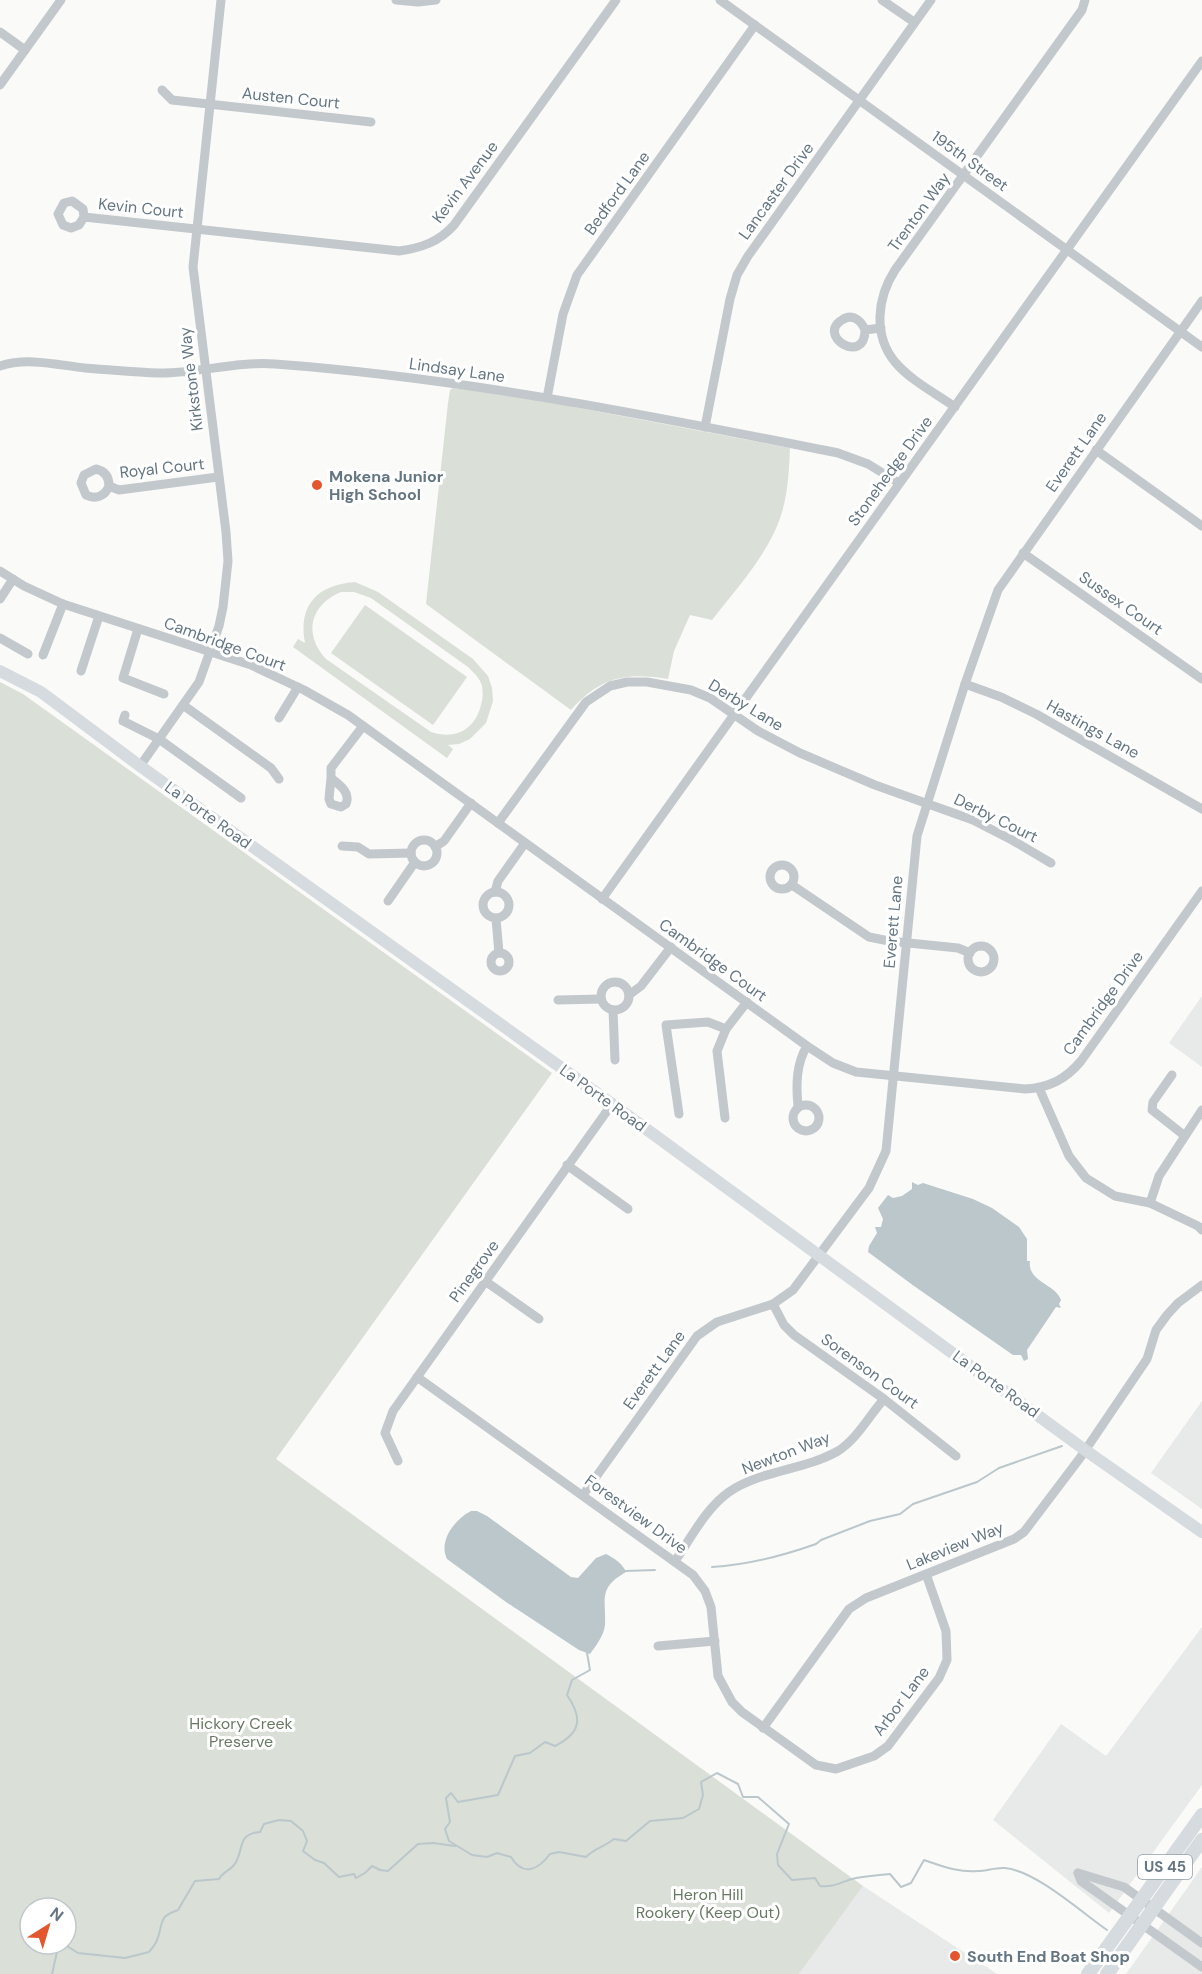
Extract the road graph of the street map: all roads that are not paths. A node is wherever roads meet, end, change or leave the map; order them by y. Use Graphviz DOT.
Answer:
graph roads {
  1 [pos="61,0"];
  2 [pos="220,0"];
  3 [pos="396,0"];
  4 [pos="436,0"];
  5 [pos="616,0"];
  6 [pos="720,0"];
  7 [pos="882,0"];
  8 [pos="931,0"];
  9 [pos="1085,0"];
  10 [pos="914,22"];
  11 [pos="755,25"];
  12 [pos="0,32"];
  13 [pos="25,50"];
  14 [pos="1202,62"];
  15 [pos="0,85"];
  16 [pos="162,90"];
  17 [pos="859,100"];
  18 [pos="208,104"];
  19 [pos="371,122"];
  20 [pos="964,176"];
  21 [pos="84,217"];
  22 [pos="195,228"];
  23 [pos="1068,250"];
  24 [pos="1202,302"];
  25 [pos="881,328"];
  26 [pos="865,330"];
  27 [pos="1180,332"];
  28 [pos="1202,347"];
  29 [pos="0,366"];
  30 [pos="205,368"];
  31 [pos="548,398"];
  32 [pos="954,407"];
  33 [pos="705,427"];
  34 [pos="1096,450"];
  35 [pos="218,477"];
  36 [pos="899,483"];
  37 [pos="109,486"];
  38 [pos="1202,526"];
  39 [pos="1023,553"];
  40 [pos="0,571"];
  41 [pos="13,579"];
  42 [pos="0,599"];
  43 [pos="63,604"];
  44 [pos="99,616"];
  45 [pos="138,629"];
  46 [pos="0,638"];
  47 [pos="210,652"];
  48 [pos="28,654"];
  49 [pos="42,655"];
  50 [pos="0,671"];
  51 [pos="81,671"];
  52 [pos="1202,679"];
  53 [pos="964,684"];
  54 [pos="298,687"];
  55 [pos="164,694"];
  56 [pos="183,705"];
  57 [pos="734,714"];
  58 [pos="125,716"];
  59 [pos="279,718"];
  60 [pos="363,726"];
  61 [pos="159,739"];
  62 [pos="140,766"];
  63 [pos="279,778"];
  64 [pos="331,778"];
  65 [pos="241,798"];
  66 [pos="471,804"];
  67 [pos="926,804"];
  68 [pos="1202,809"];
  69 [pos="498,823"];
  70 [pos="525,843"];
  71 [pos="342,846"];
  72 [pos="435,847"];
  73 [pos="413,858"];
  74 [pos="1051,863"];
  75 [pos="792,885"];
  76 [pos="1202,891"];
  77 [pos="495,892"];
  78 [pos="602,898"];
  79 [pos="388,901"];
  80 [pos="496,919"];
  81 [pos="906,943"];
  82 [pos="671,947"];
  83 [pos="970,952"];
  84 [pos="499,953"];
  85 [pos="628,995"];
  86 [pos="601,999"];
  87 [pos="558,1000"];
  88 [pos="747,1002"];
  89 [pos="614,1010"];
  90 [pos="726,1029"];
  91 [pos="807,1046"];
  92 [pos="615,1060"];
  93 [pos="1172,1075"];
  94 [pos="894,1077"];
  95 [pos="1039,1088"];
  96 [pos="612,1104"];
  97 [pos="798,1106"];
  98 [pos="1202,1110"];
  99 [pos="679,1114"];
  100 [pos="725,1118"];
  101 [pos="1185,1136"];
  102 [pos="567,1166"];
  103 [pos="1150,1203"];
  104 [pos="628,1209"];
  105 [pos="1201,1226"];
  106 [pos="820,1255"];
  107 [pos="485,1281"];
  108 [pos="1202,1285"];
  109 [pos="773,1304"];
  110 [pos="539,1319"];
  111 [pos="417,1377"];
  112 [pos="884,1399"];
  113 [pos="1085,1450"];
  114 [pos="957,1456"];
  115 [pos="398,1461"];
  116 [pos="583,1495"];
  117 [pos="1202,1532"];
  118 [pos="675,1561"];
  119 [pos="926,1575"];
  120 [pos="714,1641"];
  121 [pos="658,1646"];
  122 [pos="763,1728"];
  123 [pos="1202,1815"];
  124 [pos="1202,1840"];
  125 [pos="1141,1900"];
  126 [pos="1153,1908"];
  127 [pos="1130,1916"];
  128 [pos="1142,1924"];
  129 [pos="1202,1944"];
  130 [pos="1202,1968"];
  131 [pos="1088,1974"];
  132 [pos="1107,1974"];
  1 -- 13 [label="street"];
  2 -- 18 [label="street, Kirkstone Way"];
  3 -- 4 [label="street"];
  5 -- 22 [label="street, Kevin Avenue"];
  6 -- 11 [label="street, 195th Street"];
  7 -- 10 [label="street"];
  8 -- 10 [label="street, Lancaster Drive"];
  9 -- 20 [label="street, Trenton Way"];
  10 -- 17 [label="street, Lancaster Drive"];
  11 -- 17 [label="street, 195th Street"];
  11 -- 31 [label="street, Bedford Lane"];
  12 -- 13 [label="street"];
  13 -- 15 [label="street"];
  14 -- 23 [label="street, Stonehedge Drive"];
  16 -- 18 [label="street, Austen Court"];
  17 -- 20 [label="street, 195th Street"];
  17 -- 33 [label="street, Lancaster Drive"];
  18 -- 19 [label="street, Austen Court"];
  18 -- 22 [label="street, Kirkstone Way"];
  20 -- 23 [label="street, 195th Street"];
  20 -- 25 [label="street, Trenton Way"];
  21 -- 22 [label="street, Kevin Court"];
  22 -- 30 [label="street, Kirkstone Way"];
  23 -- 27 [label="street, 195th Street"];
  23 -- 32 [label="street, Stonehedge Drive"];
  24 -- 27 [label="street, Everett Lane"];
  25 -- 26 [label="street"];
  25 -- 32 [label="street, Trenton Way"];
  27 -- 28 [label="street, 195th Street"];
  27 -- 34 [label="street, Everett Lane"];
  29 -- 30 [label="street, Lindsay Lane"];
  30 -- 31 [label="street, Lindsay Lane"];
  30 -- 35 [label="street, Kirkstone Way"];
  31 -- 33 [label="street, Lindsay Lane"];
  32 -- 36 [label="street, Stonehedge Drive"];
  33 -- 36 [label="street, Lindsay Lane"];
  34 -- 38 [label="street"];
  34 -- 39 [label="street, Everett Lane"];
  35 -- 37 [label="street, Royal Court"];
  35 -- 47 [label="street, Kirkstone Way"];
  36 -- 57 [label="street, Stonehedge Drive"];
  39 -- 52 [label="street, Sussex Court"];
  39 -- 53 [label="street, Everett Lane"];
  40 -- 41 [label="street"];
  41 -- 42 [label="street"];
  41 -- 43 [label="street, Cambridge Court"];
  43 -- 44 [label="street, Cambridge Court"];
  43 -- 49 [label="street"];
  44 -- 45 [label="street, Cambridge Court"];
  44 -- 51 [label="street"];
  45 -- 47 [label="street, Cambridge Court"];
  45 -- 55 [label="street, Cambridge Court"];
  46 -- 48 [label="street"];
  47 -- 54 [label="street, Cambridge Court"];
  47 -- 56 [label="street, Kirkstone Way"];
  50 -- 62 [label="street, La Porte Road"];
  53 -- 67 [label="street, Everett Lane"];
  53 -- 68 [label="street, Hastings Lane"];
  54 -- 59 [label="street"];
  54 -- 60 [label="street, Cambridge Court"];
  56 -- 61 [label="street, Kirkstone Way"];
  56 -- 63 [label="street"];
  57 -- 67 [label="street, Derby Lane"];
  57 -- 69 [label="street, Derby Lane"];
  57 -- 78 [label="street, Stonehedge Drive"];
  58 -- 61 [label="street"];
  60 -- 64 [label="street"];
  60 -- 66 [label="street, Cambridge Court"];
  61 -- 62 [label="street, Kirkstone Way"];
  61 -- 65 [label="street"];
  62 -- 96 [label="street, La Porte Road"];
  66 -- 69 [label="street, Cambridge Court"];
  66 -- 72 [label="street"];
  67 -- 74 [label="street, Derby Court"];
  67 -- 81 [label="street, Everett Lane"];
  69 -- 70 [label="street, Cambridge Court"];
  70 -- 77 [label="street"];
  70 -- 78 [label="street, Cambridge Court"];
  71 -- 73 [label="street"];
  72 -- 73 [label="street"];
  72 -- 73 [label="street"];
  73 -- 79 [label="street"];
  75 -- 81 [label="street"];
  76 -- 95 [label="street, Cambridge Drive"];
  77 -- 80 [label="street"];
  77 -- 80 [label="street"];
  78 -- 82 [label="street, Cambridge Court"];
  80 -- 84 [label="street"];
  81 -- 83 [label="street"];
  81 -- 94 [label="street, Everett Lane"];
  82 -- 85 [label="street"];
  82 -- 88 [label="street, Cambridge Court"];
  85 -- 86 [label="street"];
  85 -- 89 [label="street"];
  86 -- 87 [label="street"];
  86 -- 89 [label="street"];
  88 -- 90 [label="street"];
  88 -- 91 [label="street, Cambridge Court"];
  89 -- 92 [label="street"];
  90 -- 99 [label="street"];
  90 -- 100 [label="street"];
  91 -- 94 [label="street, Cambridge Court"];
  91 -- 97 [label="street"];
  93 -- 101 [label="street"];
  94 -- 95 [label="street, Cambridge Drive"];
  94 -- 106 [label="street, Everett Lane"];
  95 -- 103 [label="street"];
  96 -- 102 [label="street, Pinegrove"];
  96 -- 106 [label="street, La Porte Road"];
  98 -- 101 [label="street"];
  101 -- 103 [label="street"];
  102 -- 104 [label="street"];
  102 -- 107 [label="street, Pinegrove"];
  103 -- 105 [label="street"];
  106 -- 109 [label="street, Everett Lane"];
  106 -- 113 [label="street, La Porte Road"];
  107 -- 110 [label="street"];
  107 -- 111 [label="street, Pinegrove"];
  108 -- 113 [label="street, Lakeview Way"];
  109 -- 112 [label="street, Sorenson Court"];
  109 -- 116 [label="street, Everett Lane"];
  111 -- 115 [label="street, Pinegrove"];
  111 -- 116 [label="street, Forestview Drive"];
  112 -- 114 [label="street, Sorenson Court"];
  112 -- 118 [label="street, Newton Way"];
  113 -- 117 [label="street, La Porte Road"];
  113 -- 119 [label="street, Lakeview Way"];
  116 -- 118 [label="street, Forestview Drive"];
  118 -- 120 [label="street, Forestview Drive"];
  119 -- 122 [label="street, Lakeview Way"];
  119 -- 122 [label="street, Arbor Lane"];
  120 -- 121 [label="street"];
  120 -- 122 [label="street, Forestview Drive"];
  123 -- 125 [label="main road, US 45"];
  124 -- 126 [label="main road, US 45"];
  125 -- 126 [label="street"];
  125 -- 127 [label="main road, US 45"];
  125 -- 127 [label="street"];
  126 -- 128 [label="main road, US 45"];
  126 -- 129 [label="street"];
  127 -- 128 [label="street"];
  127 -- 131 [label="main road, US 45"];
  128 -- 130 [label="street"];
  128 -- 132 [label="main road, US 45"];
}
